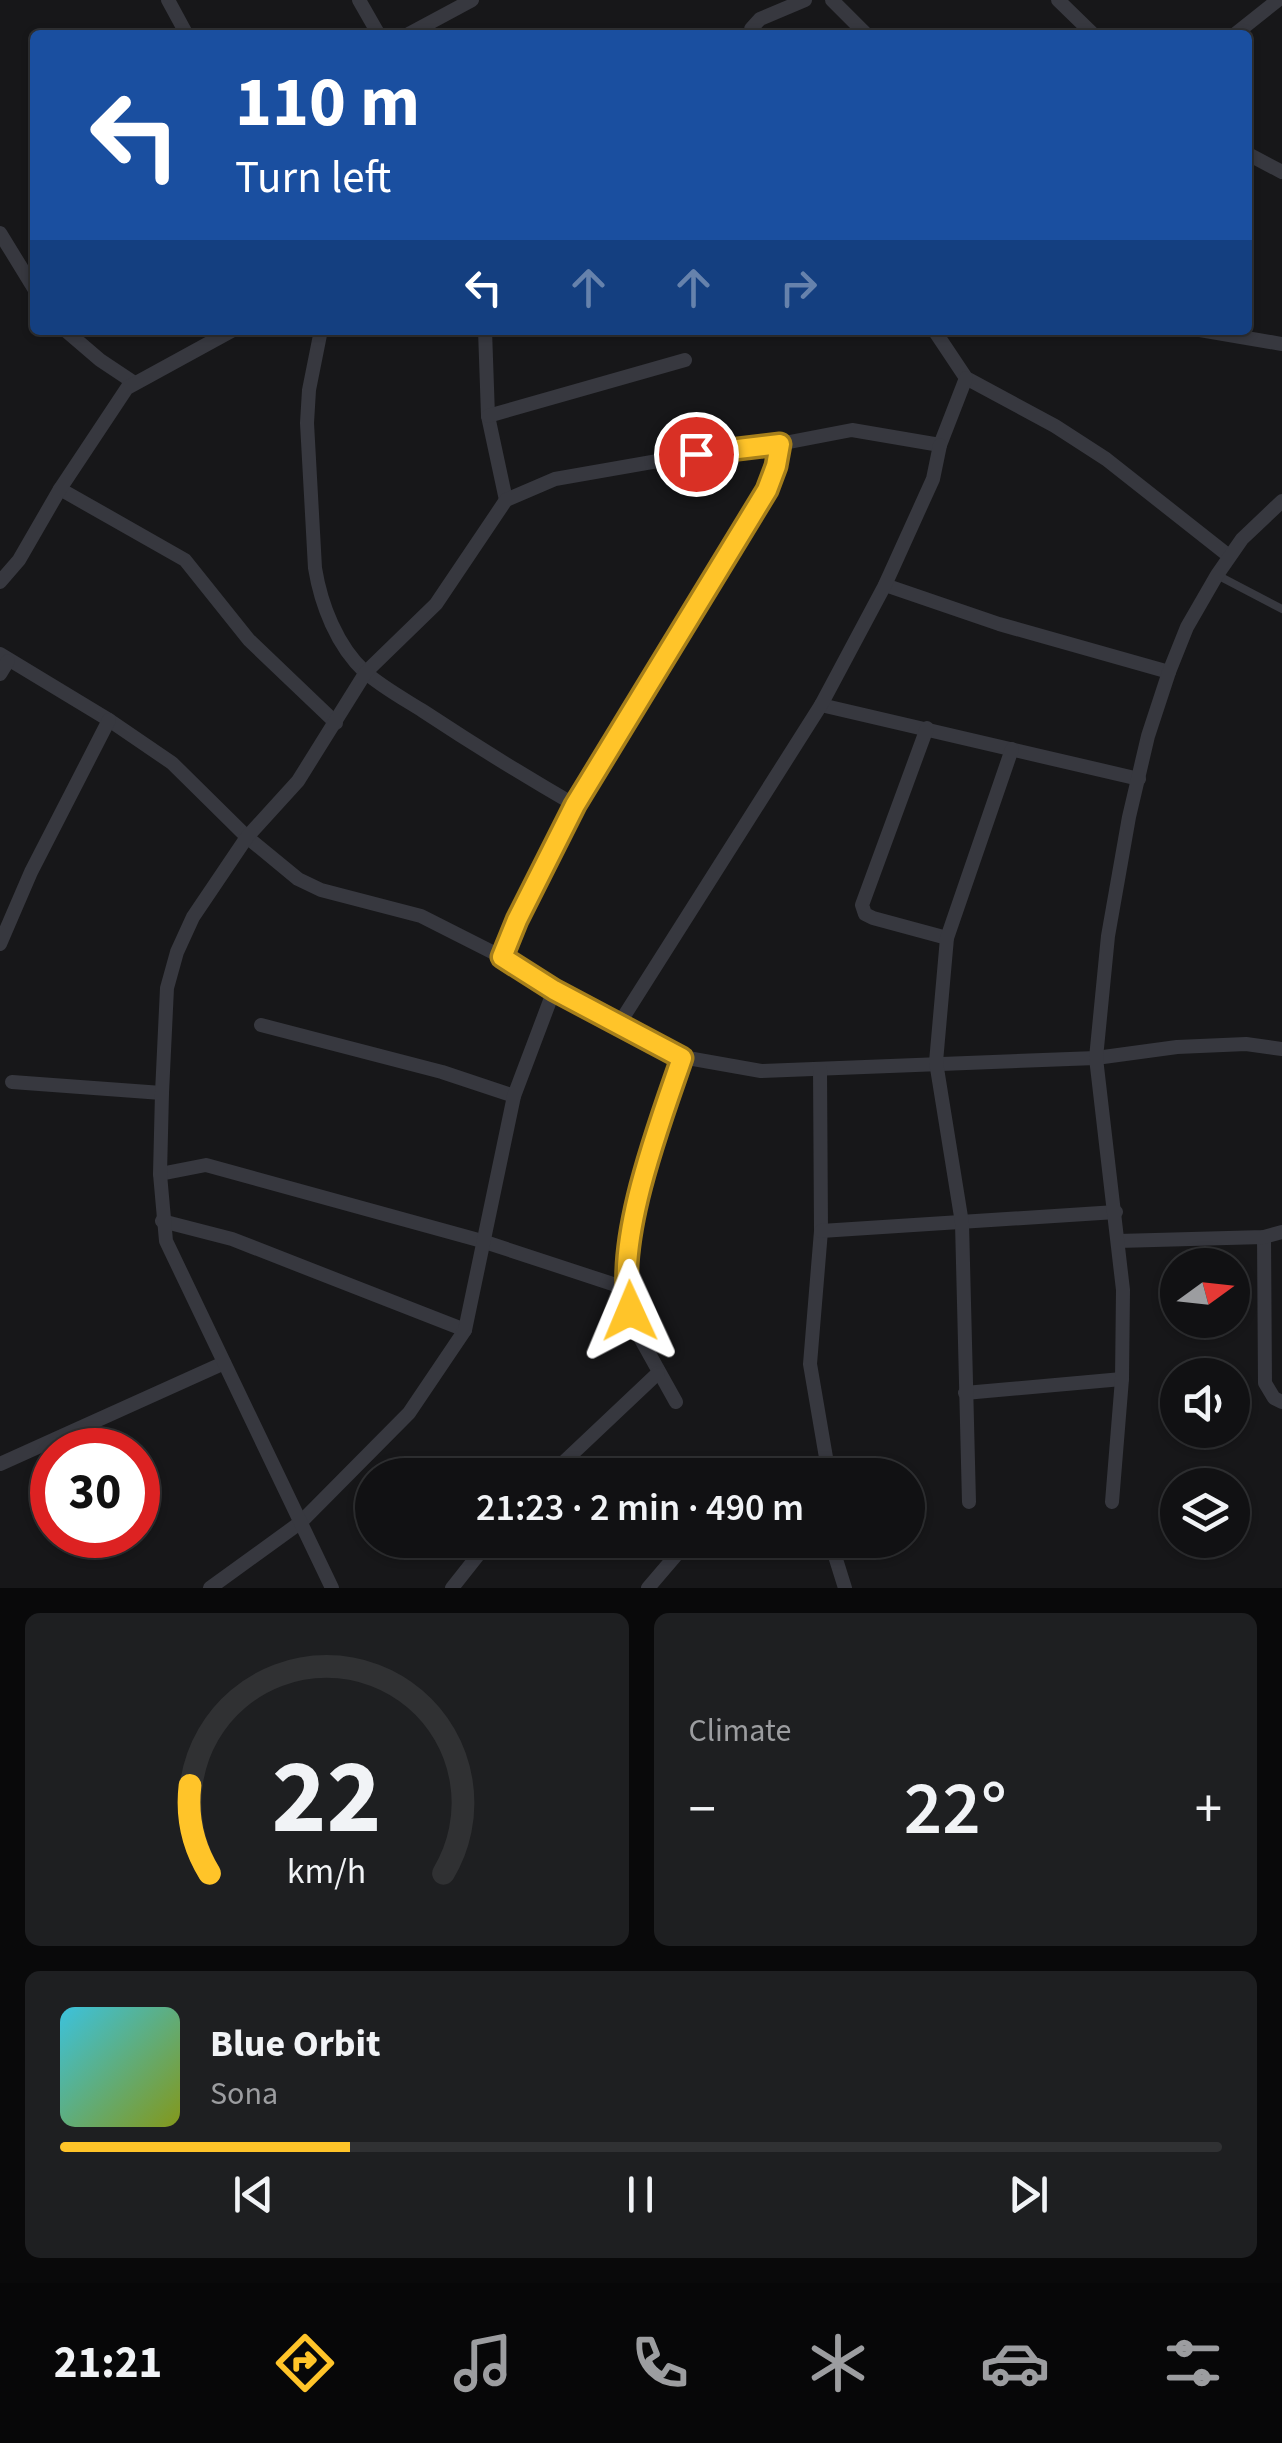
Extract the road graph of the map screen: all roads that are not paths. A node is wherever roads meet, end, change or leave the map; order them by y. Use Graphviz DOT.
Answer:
graph roads {
  1 [pos="168,0"];
  2 [pos="359,0"];
  3 [pos="472,0"];
  4 [pos="805,0"];
  5 [pos="832,0"];
  6 [pos="1058,0"];
  7 [pos="1278,0"];
  8 [pos="184,30"];
  9 [pos="376,30"];
  10 [pos="416,30"];
  11 [pos="751,30"];
  12 [pos="862,30"];
  13 [pos="1089,30"];
  14 [pos="1240,30"];
  15 [pos="1252,156"];
  16 [pos="1282,172"];
  17 [pos="0,233"];
  18 [pos="30,282"];
  19 [pos="71,335"];
  20 [pos="223,335"];
  21 [pos="320,335"];
  22 [pos="485,335"];
  23 [pos="937,335"];
  24 [pos="1229,335"];
  25 [pos="1282,344"];
  26 [pos="686,360"];
  27 [pos="966,378"];
  28 [pos="133,382"];
  29 [pos="488,416"];
  30 [pos="780,444"];
  31 [pos="940,445"];
  32 [pos="60,489"];
  33 [pos="506,500"];
  34 [pos="1282,501"];
  35 [pos="1229,556"];
  36 [pos="1217,575"];
  37 [pos="0,582"];
  38 [pos="885,585"];
  39 [pos="1282,609"];
  40 [pos="3,663"];
  41 [pos="366,672"];
  42 [pos="1169,672"];
  43 [pos="821,704"];
  44 [pos="109,720"];
  45 [pos="336,723"];
  46 [pos="927,728"];
  47 [pos="1012,748"];
  48 [pos="1139,779"];
  49 [pos="575,805"];
  50 [pos="247,838"];
  51 [pos="947,938"];
  52 [pos="0,944"];
  53 [pos="502,957"];
  54 [pos="554,990"];
  55 [pos="619,1024"];
  56 [pos="261,1026"];
  57 [pos="1282,1049"];
  58 [pos="682,1058"];
  59 [pos="1096,1058"];
  60 [pos="936,1062"];
  61 [pos="820,1069"];
  62 [pos="12,1082"];
  63 [pos="162,1093"];
  64 [pos="514,1096"];
  65 [pos="160,1174"];
  66 [pos="1116,1212"];
  67 [pos="162,1222"];
  68 [pos="962,1223"];
  69 [pos="821,1231"];
  70 [pos="1282,1232"];
  71 [pos="1264,1237"];
  72 [pos="1118,1240"];
  73 [pos="482,1241"];
  74 [pos="625,1288"];
  75 [pos="465,1330"];
  76 [pos="224,1363"];
  77 [pos="658,1373"];
  78 [pos="1122,1379"];
  79 [pos="965,1393"];
  80 [pos="676,1402"];
  81 [pos="1282,1402"];
  82 [pos="568,1458"];
  83 [pos="826,1458"];
  84 [pos="0,1464"];
  85 [pos="969,1502"];
  86 [pos="1112,1502"];
  87 [pos="301,1522"];
  88 [pos="476,1558"];
  89 [pos="674,1558"];
  90 [pos="836,1558"];
  91 [pos="210,1588"];
  92 [pos="332,1588"];
  93 [pos="452,1588"];
  94 [pos="648,1588"];
  95 [pos="845,1588"];
  1 -- 8 [label="street"];
  2 -- 9 [label="street"];
  3 -- 10 [label="street"];
  4 -- 11 [label="street"];
  5 -- 12 [label="street"];
  6 -- 13 [label="street"];
  7 -- 14 [label="street"];
  15 -- 16 [label="street"];
  17 -- 18 [label="street"];
  19 -- 28 [label="street"];
  20 -- 28 [label="street"];
  21 -- 41 [label="street"];
  22 -- 29 [label="street"];
  23 -- 27 [label="street"];
  24 -- 25 [label="street"];
  26 -- 29 [label="street"];
  27 -- 31 [label="street"];
  27 -- 35 [label="street"];
  28 -- 32 [label="street"];
  29 -- 33 [label="street"];
  30 -- 31 [label="street"];
  30 -- 33 [label="street"];
  30 -- 49 [label="street"];
  31 -- 38 [label="street"];
  32 -- 37 [label="street"];
  32 -- 45 [label="street"];
  33 -- 41 [label="street"];
  34 -- 35 [label="street"];
  35 -- 36 [label="street"];
  36 -- 39 [label="lane"];
  36 -- 42 [label="street"];
  38 -- 42 [label="street"];
  38 -- 43 [label="street"];
  40 -- 44 [label="street"];
  41 -- 45 [label="street"];
  41 -- 49 [label="street"];
  42 -- 48 [label="street"];
  43 -- 46 [label="street"];
  43 -- 55 [label="street"];
  44 -- 50 [label="street"];
  44 -- 52 [label="street"];
  45 -- 50 [label="street"];
  46 -- 47 [label="street"];
  46 -- 51 [label="street"];
  47 -- 48 [label="street"];
  47 -- 51 [label="street"];
  48 -- 59 [label="street"];
  49 -- 53 [label="street"];
  50 -- 53 [label="street"];
  50 -- 63 [label="street"];
  51 -- 60 [label="street"];
  53 -- 54 [label="street"];
  54 -- 55 [label="street"];
  54 -- 64 [label="street"];
  55 -- 58 [label="street"];
  56 -- 64 [label="street"];
  57 -- 59 [label="street"];
  58 -- 61 [label="street"];
  58 -- 74 [label="street"];
  59 -- 60 [label="street"];
  59 -- 66 [label="street"];
  60 -- 61 [label="street"];
  60 -- 68 [label="street"];
  61 -- 69 [label="street"];
  62 -- 63 [label="street"];
  63 -- 65 [label="street"];
  64 -- 73 [label="street"];
  65 -- 67 [label="street"];
  65 -- 73 [label="street"];
  66 -- 68 [label="street"];
  66 -- 72 [label="street"];
  67 -- 75 [label="street"];
  67 -- 76 [label="street"];
  68 -- 69 [label="street"];
  68 -- 79 [label="street"];
  69 -- 83 [label="street"];
  70 -- 71 [label="street"];
  71 -- 72 [label="street"];
  71 -- 81 [label="street"];
  72 -- 78 [label="street"];
  73 -- 74 [label="street"];
  73 -- 75 [label="street"];
  74 -- 77 [label="street"];
  75 -- 87 [label="street"];
  76 -- 84 [label="street"];
  76 -- 87 [label="street"];
  77 -- 80 [label="street"];
  77 -- 82 [label="street"];
  78 -- 79 [label="street"];
  78 -- 86 [label="street"];
  79 -- 85 [label="street"];
  87 -- 91 [label="street"];
  87 -- 92 [label="street"];
  88 -- 93 [label="street"];
  89 -- 94 [label="street"];
  90 -- 95 [label="street"];
}
